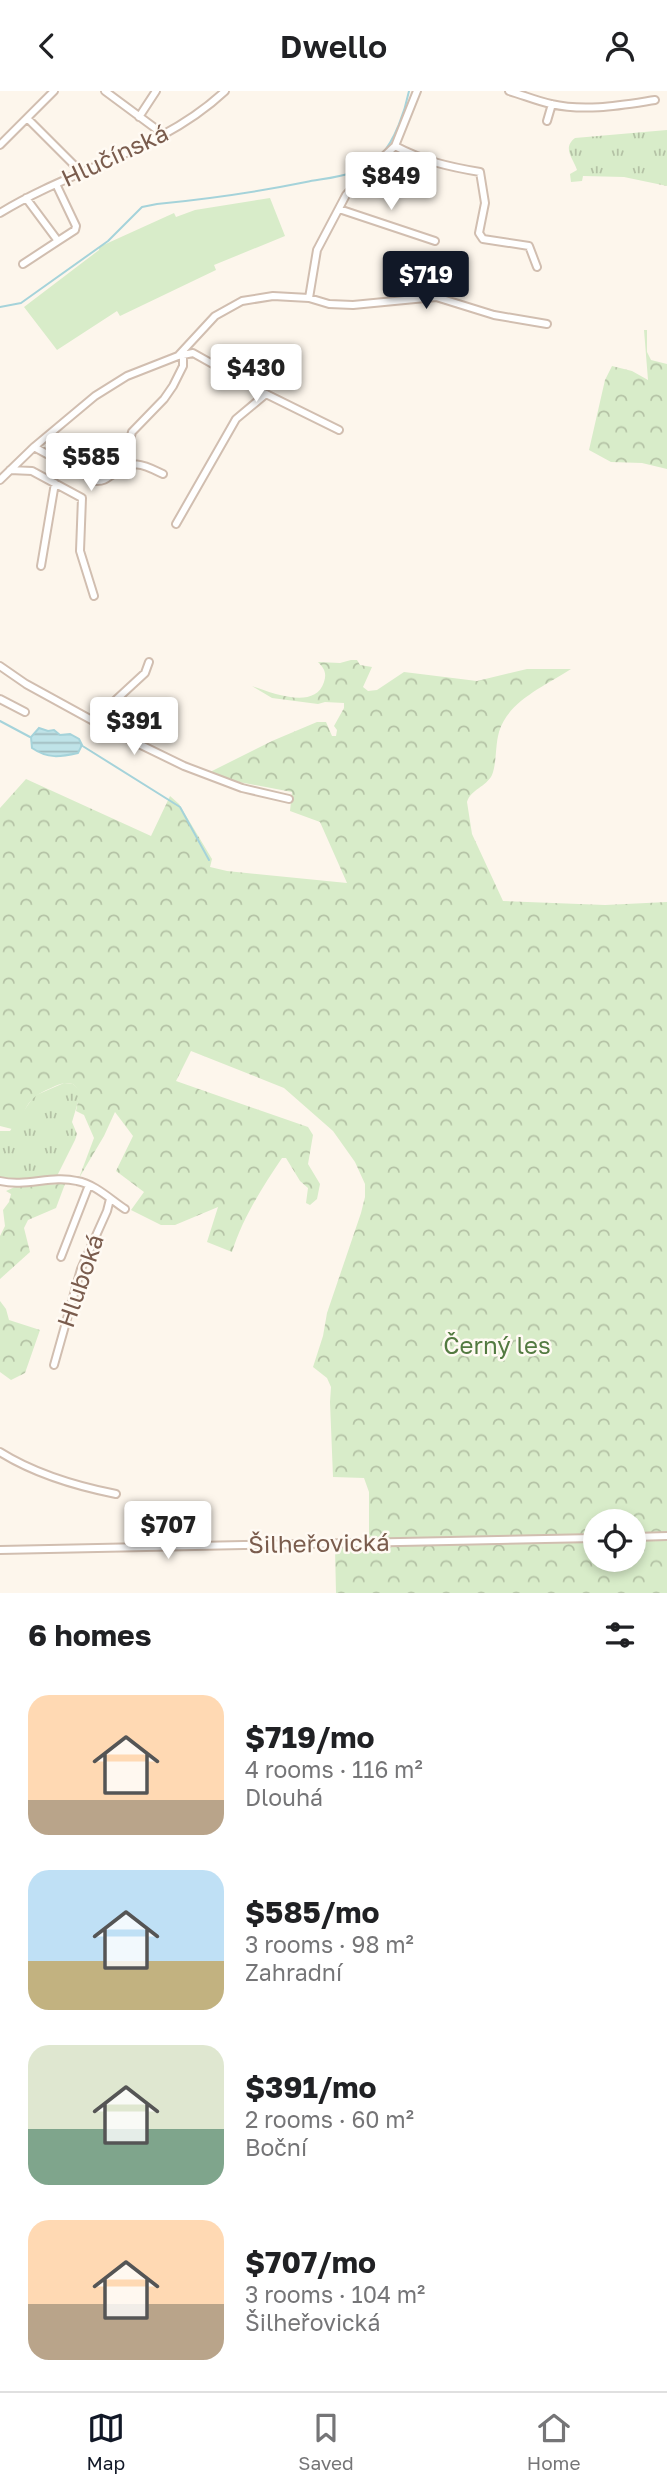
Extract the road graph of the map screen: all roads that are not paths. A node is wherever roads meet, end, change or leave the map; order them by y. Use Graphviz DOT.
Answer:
graph roads {
  1 [pos="54,91"];
  2 [pos="105,91"];
  3 [pos="156,91"];
  4 [pos="225,91"];
  5 [pos="417,91"];
  6 [pos="509,91"];
  7 [pos="655,100"];
  8 [pos="552,104"];
  9 [pos="139,117"];
  10 [pos="27,118"];
  11 [pos="547,121"];
  12 [pos="163,134"];
  13 [pos="0,145"];
  14 [pos="395,146"];
  15 [pos="79,174"];
  16 [pos="55,184"];
  17 [pos="26,198"];
  18 [pos="338,209"];
  19 [pos="0,213"];
  20 [pos="58,241"];
  21 [pos="435,241"];
  22 [pos="23,264"];
  23 [pos="537,267"];
  24 [pos="309,298"];
  25 [pos="547,324"];
  26 [pos="180,356"];
  27 [pos="266,394"];
  28 [pos="339,430"];
  29 [pos="34,447"];
  30 [pos="123,467"];
  31 [pos="10,470"];
  32 [pos="163,474"];
  33 [pos="0,480"];
  34 [pos="55,483"];
  35 [pos="176,524"];
  36 [pos="41,566"];
  37 [pos="94,596"];
  38 [pos="149,662"];
  39 [pos="0,666"];
  40 [pos="145,673"];
  41 [pos="152,678"];
  42 [pos="0,699"];
  43 [pos="25,712"];
  44 [pos="93,721"];
  45 [pos="289,799"];
  46 [pos="0,1181"];
  47 [pos="89,1185"];
  48 [pos="110,1199"];
  49 [pos="125,1209"];
  50 [pos="61,1257"];
  51 [pos="54,1365"];
  52 [pos="0,1452"];
  53 [pos="116,1494"];
  54 [pos="646,1537"];
  55 [pos="667,1537"];
  56 [pos="583,1538"];
  57 [pos="0,1550"];
  1 -- 10 [label="street"];
  2 -- 9 [label="street"];
  3 -- 9 [label="street"];
  4 -- 12 [label="street, Hlučínská"];
  5 -- 14 [label="street"];
  6 -- 8 [label="street"];
  7 -- 8 [label="street"];
  8 -- 11 [label="street"];
  9 -- 12 [label="street"];
  10 -- 13 [label="street"];
  10 -- 15 [label="street"];
  12 -- 15 [label="street, Hlučínská"];
  14 -- 18 [label="street"];
  14 -- 23 [label="street"];
  15 -- 16 [label="street, Hlučínská"];
  16 -- 17 [label="street, Hlučínská"];
  16 -- 20 [label="street"];
  17 -- 19 [label="street, Hlučínská"];
  17 -- 20 [label="street"];
  18 -- 21 [label="street"];
  18 -- 24 [label="street"];
  20 -- 22 [label="street"];
  24 -- 25 [label="street"];
  24 -- 26 [label="street"];
  26 -- 27 [label="street"];
  26 -- 29 [label="street"];
  26 -- 30 [label="street"];
  27 -- 28 [label="street"];
  27 -- 35 [label="street"];
  29 -- 30 [label="street"];
  29 -- 31 [label="street"];
  30 -- 32 [label="street"];
  31 -- 33 [label="street"];
  31 -- 34 [label="street"];
  34 -- 36 [label="street"];
  34 -- 37 [label="street"];
  38 -- 40 [label="street"];
  39 -- 44 [label="street"];
  40 -- 41 [label="street"];
  40 -- 44 [label="street"];
  42 -- 43 [label="street"];
  44 -- 45 [label="street"];
  46 -- 47 [label="street, Hluboká"];
  47 -- 48 [label="street, Hluboká"];
  47 -- 50 [label="street, Hluboká"];
  48 -- 49 [label="street, Hluboká"];
  48 -- 51 [label="street, Hluboká"];
  52 -- 53 [label="street"];
  54 -- 55 [label="street"];
  56 -- 57 [label="street, Šilheřovická"];
}
